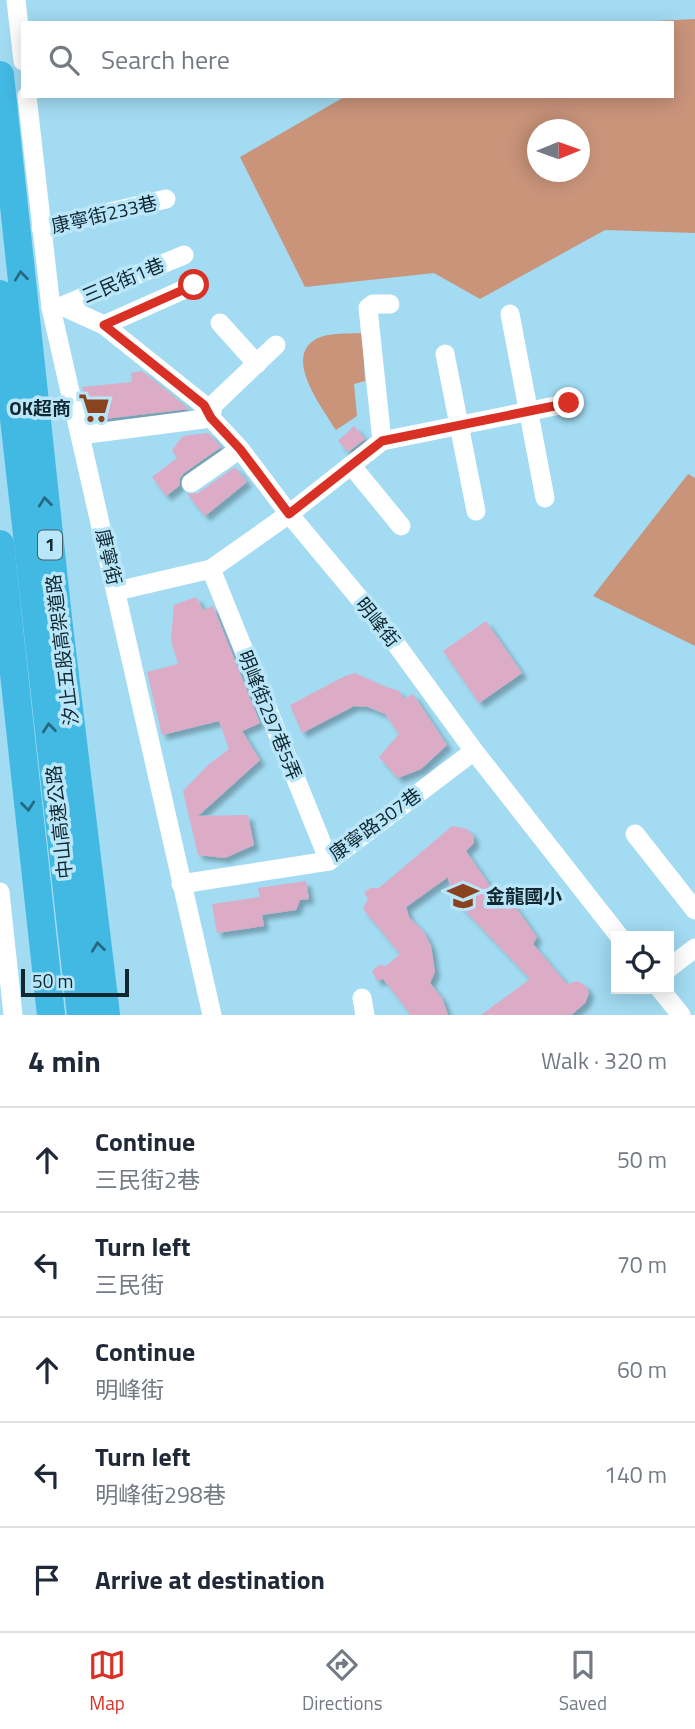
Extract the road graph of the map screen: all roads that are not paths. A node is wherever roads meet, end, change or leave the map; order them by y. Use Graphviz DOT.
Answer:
graph roads {
  1 [pos="16,0"];
  2 [pos="21,44"];
  3 [pos="0,75"];
  4 [pos="27,98"];
  5 [pos="166,199"];
  6 [pos="41,228"];
  7 [pos="184,255"];
  8 [pos="194,285"];
  9 [pos="0,294"];
  10 [pos="390,304"];
  11 [pos="56,307"];
  12 [pos="510,314"];
  13 [pos="220,323"];
  14 [pos="104,325"];
  15 [pos="276,345"];
  16 [pos="445,354"];
  17 [pos="257,363"];
  18 [pos="569,403"];
  19 [pos="529,411"];
  20 [pos="211,418"];
  21 [pos="459,425"];
  22 [pos="80,435"];
  23 [pos="382,441"];
  24 [pos="240,449"];
  25 [pos="351,466"];
  26 [pos="191,483"];
  27 [pos="545,498"];
  28 [pos="476,511"];
  29 [pos="289,514"];
  30 [pos="401,526"];
  31 [pos="0,544"];
  32 [pos="211,569"];
  33 [pos="117,591"];
  34 [pos="474,751"];
  35 [pos="635,834"];
  36 [pos="329,861"];
  37 [pos="181,884"];
  38 [pos="0,892"];
  39 [pos="695,910"];
  40 [pos="615,931"];
  41 [pos="695,948"];
  42 [pos="674,964"];
  43 [pos="664,994"];
  44 [pos="13,1015"];
  45 [pos="51,1015"];
  46 [pos="81,1015"];
  47 [pos="106,1015"];
  48 [pos="212,1015"];
  49 [pos="681,1015"];
  1 -- 2 [label="street"];
  47 -- 3 [label="highway, 汐止五股高架道路 / 1, one-way"];
  4 -- 6 [label="street, 康寧街"];
  5 -- 6 [label="street, 康寧街233巷"];
  6 -- 11 [label="street, 康寧街"];
  7 -- 11 [label="street, 三民街1巷"];
  8 -- 14 [label="street"];
  46 -- 9 [label="highway, 中山高速公路 / 1, one-way"];
  10 -- 23 [label="street"];
  11 -- 14 [label="street, 明峰街"];
  11 -- 22 [label="street, 康寧街"];
  12 -- 19 [label="street"];
  13 -- 17 [label="street"];
  14 -- 20 [label="street, 明峰街"];
  15 -- 17 [label="street"];
  16 -- 21 [label="street"];
  17 -- 20 [label="street"];
  18 -- 19 [label="street"];
  19 -- 21 [label="street"];
  19 -- 27 [label="street"];
  20 -- 22 [label="street"];
  20 -- 24 [label="street, 明峰街"];
  21 -- 23 [label="street"];
  21 -- 28 [label="street"];
  22 -- 33 [label="street, 康寧街"];
  23 -- 25 [label="street"];
  24 -- 26 [label="street"];
  24 -- 29 [label="street, 明峰街"];
  25 -- 29 [label="street"];
  25 -- 30 [label="street"];
  29 -- 32 [label="street"];
  29 -- 34 [label="street, 明峰街"];
  31 -- 45 [label="highway, 中山高速公路, one-way"];
  32 -- 33 [label="street"];
  32 -- 36 [label="street, 明峰街297巷5弄"];
  33 -- 37 [label="street, 康寧街"];
  34 -- 36 [label="street, 康寧路307巷"];
  34 -- 40 [label="street, 明峰街"];
  35 -- 39 [label="street"];
  36 -- 37 [label="street, 康寧路307巷"];
  37 -- 48 [label="street, 康寧街"];
  38 -- 44 [label="street"];
  41 -- 42 [label="street"];
  43 -- 49 [label="street"];
}
